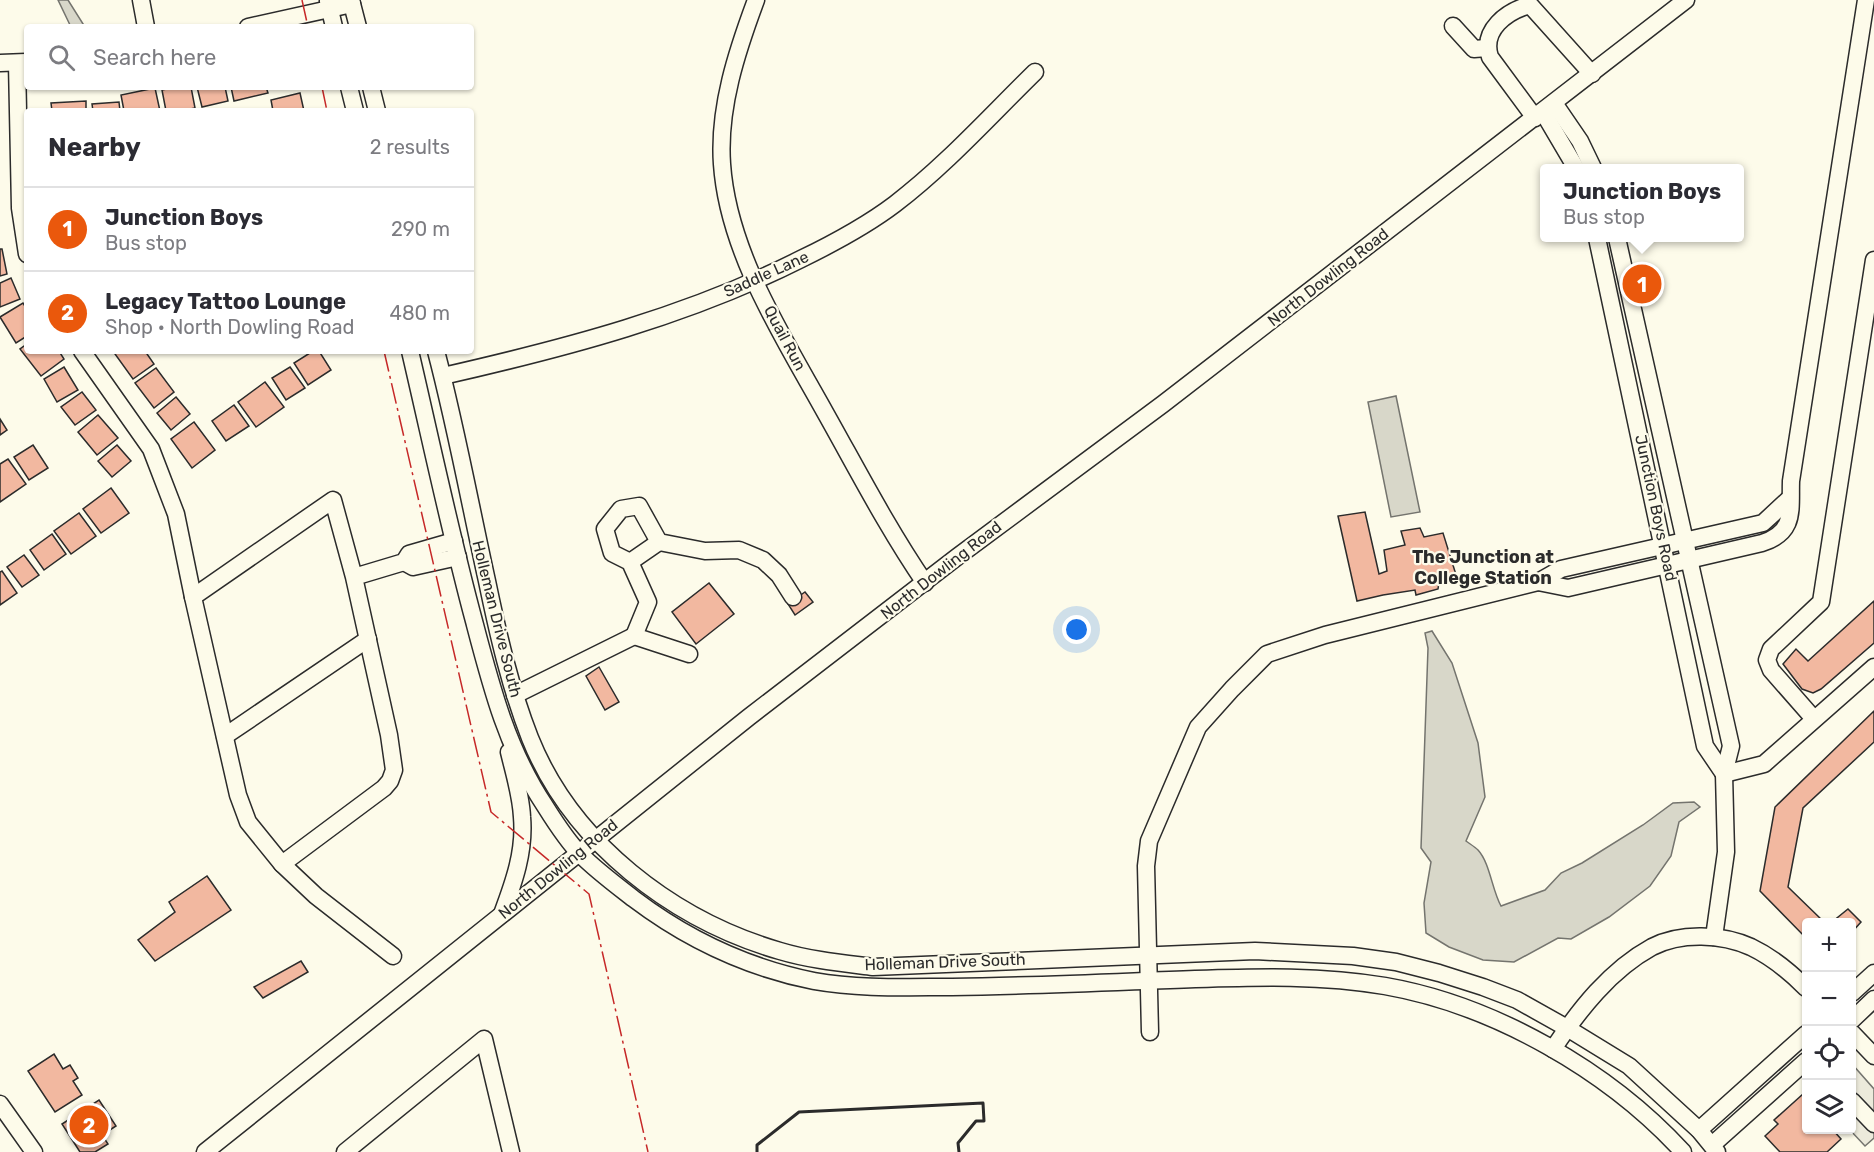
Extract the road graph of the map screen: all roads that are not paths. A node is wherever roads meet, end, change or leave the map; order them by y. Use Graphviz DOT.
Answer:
graph roads {
  1 [pos="141,0"];
  2 [pos="756,0"];
  3 [pos="1686,0"];
  4 [pos="1866,0"];
  5 [pos="352,2"];
  6 [pos="329,5"];
  7 [pos="145,24"];
  8 [pos="259,24"];
  9 [pos="333,24"];
  10 [pos="357,24"];
  11 [pos="1453,26"];
  12 [pos="1487,48"];
  13 [pos="15,63"];
  14 [pos="1035,72"];
  15 [pos="1592,74"];
  16 [pos="350,90"];
  17 [pos="372,90"];
  18 [pos="354,108"];
  19 [pos="376,108"];
  20 [pos="1544,111"];
  21 [pos="1574,164"];
  22 [pos="1591,164"];
  23 [pos="24,234"];
  24 [pos="1598,242"];
  25 [pos="1618,242"];
  26 [pos="1874,260"];
  27 [pos="756,282"];
  28 [pos="84,354"];
  29 [pos="411,354"];
  30 [pos="437,354"];
  31 [pos="443,376"];
  32 [pos="1790,498"];
  33 [pos="1763,523"];
  34 [pos="1771,540"];
  35 [pos="659,542"];
  36 [pos="1685,542"];
  37 [pos="1664,545"];
  38 [pos="456,549"];
  39 [pos="1599,560"];
  40 [pos="1689,560"];
  41 [pos="630,562"];
  42 [pos="1668,564"];
  43 [pos="354,577"];
  44 [pos="1604,579"];
  45 [pos="1538,582"];
  46 [pos="925,583"];
  47 [pos="193,597"];
  48 [pos="793,597"];
  49 [pos="634,636"];
  50 [pos="368,639"];
  51 [pos="689,654"];
  52 [pos="1874,667"];
  53 [pos="515,695"];
  54 [pos="1814,719"];
  55 [pos="504,725"];
  56 [pos="225,736"];
  57 [pos="1724,774"];
  58 [pos="595,839"];
  59 [pos="579,853"];
  60 [pos="282,864"];
  61 [pos="502,914"];
  62 [pos="1714,937"];
  63 [pos="393,956"];
  64 [pos="1147,957"];
  65 [pos="1874,973"];
  66 [pos="1147,981"];
  67 [pos="1802,984"];
  68 [pos="1856,989"];
  69 [pos="1874,999"];
  70 [pos="1856,1015"];
  71 [pos="1567,1028"];
  72 [pos="1150,1032"];
  73 [pos="1802,1038"];
  74 [pos="1856,1038"];
  75 [pos="1553,1049"];
  76 [pos="1874,1056"];
  77 [pos="1802,1064"];
  78 [pos="0,1104"];
  79 [pos="1856,1106"];
  80 [pos="1874,1124"];
  81 [pos="1699,1130"];
  82 [pos="1715,1149"];
  83 [pos="34,1152"];
  84 [pos="205,1152"];
  85 [pos="345,1152"];
  86 [pos="512,1152"];
  87 [pos="1683,1152"];
  1 -- 7 [label="street"];
  2 -- 27 [label="street, Quail Run"];
  3 -- 15 [label="street, North Dowling Road"];
  4 -- 32 [label="street"];
  5 -- 6 [label="street"];
  5 -- 10 [label="street"];
  6 -- 8 [label="street"];
  6 -- 9 [label="street"];
  11 -- 12 [label="street"];
  12 -- 15 [label="street"];
  12 -- 20 [label="street"];
  13 -- 23 [label="street"];
  14 -- 27 [label="street, Saddle Lane"];
  15 -- 20 [label="street, North Dowling Road"];
  16 -- 18 [label="street"];
  17 -- 19 [label="street"];
  20 -- 21 [label="street"];
  20 -- 22 [label="street"];
  20 -- 46 [label="street, North Dowling Road"];
  24 -- 37 [label="street, Junction Boys Road"];
  25 -- 36 [label="street, Junction Boys Road"];
  26 -- 54 [label="street"];
  27 -- 31 [label="street, Saddle Lane"];
  27 -- 46 [label="street, Quail Run"];
  28 -- 47 [label="street"];
  29 -- 38 [label="street, Holleman Drive South"];
  30 -- 31 [label="street, Holleman Drive South"];
  31 -- 53 [label="street, Holleman Drive South"];
  32 -- 33 [label="street"];
  32 -- 34 [label="street"];
  33 -- 34 [label="street"];
  33 -- 36 [label="street"];
  34 -- 40 [label="street"];
  35 -- 41 [label="street"];
  35 -- 41 [label="street"];
  35 -- 48 [label="street"];
  36 -- 37 [label="street"];
  36 -- 40 [label="street, Junction Boys Road"];
  37 -- 39 [label="street"];
  37 -- 42 [label="street, Junction Boys Road"];
  38 -- 43 [label="street"];
  38 -- 55 [label="street, Holleman Drive South"];
  39 -- 44 [label="street"];
  39 -- 45 [label="street"];
  40 -- 42 [label="street"];
  40 -- 57 [label="street, Junction Boys Road"];
  41 -- 49 [label="street"];
  42 -- 44 [label="street"];
  42 -- 57 [label="street, Junction Boys Road"];
  43 -- 47 [label="street"];
  43 -- 50 [label="street"];
  44 -- 45 [label="street"];
  45 -- 64 [label="street"];
  46 -- 58 [label="street, North Dowling Road"];
  47 -- 56 [label="street"];
  49 -- 51 [label="street"];
  49 -- 53 [label="street"];
  50 -- 56 [label="street"];
  50 -- 60 [label="street"];
  52 -- 54 [label="street"];
  53 -- 58 [label="street, Holleman Drive South"];
  54 -- 57 [label="street"];
  55 -- 59 [label="street, Holleman Drive South"];
  55 -- 61 [label="street"];
  56 -- 60 [label="street"];
  57 -- 62 [label="street, Junction Boys Road"];
  58 -- 59 [label="street, North Dowling Road"];
  58 -- 64 [label="street, Holleman Drive South"];
  59 -- 61 [label="street, North Dowling Road"];
  59 -- 66 [label="street, Holleman Drive South"];
  60 -- 63 [label="street"];
  61 -- 84 [label="street, North Dowling Road"];
  62 -- 67 [label="street"];
  62 -- 71 [label="street"];
  64 -- 66 [label="street"];
  64 -- 71 [label="street, Holleman Drive South"];
  65 -- 68 [label="street"];
  66 -- 72 [label="street"];
  66 -- 75 [label="street, Holleman Drive South"];
  69 -- 70 [label="street"];
  71 -- 75 [label="street"];
  71 -- 81 [label="street, Holleman Drive South"];
  73 -- 81 [label="street"];
  74 -- 76 [label="street"];
  75 -- 87 [label="street, Holleman Drive South"];
  77 -- 82 [label="street"];
  78 -- 83 [label="street"];
  79 -- 80 [label="street"];
  81 -- 82 [label="street, Holleman Drive South"];
  85 -- 86 [label="street"];
}
